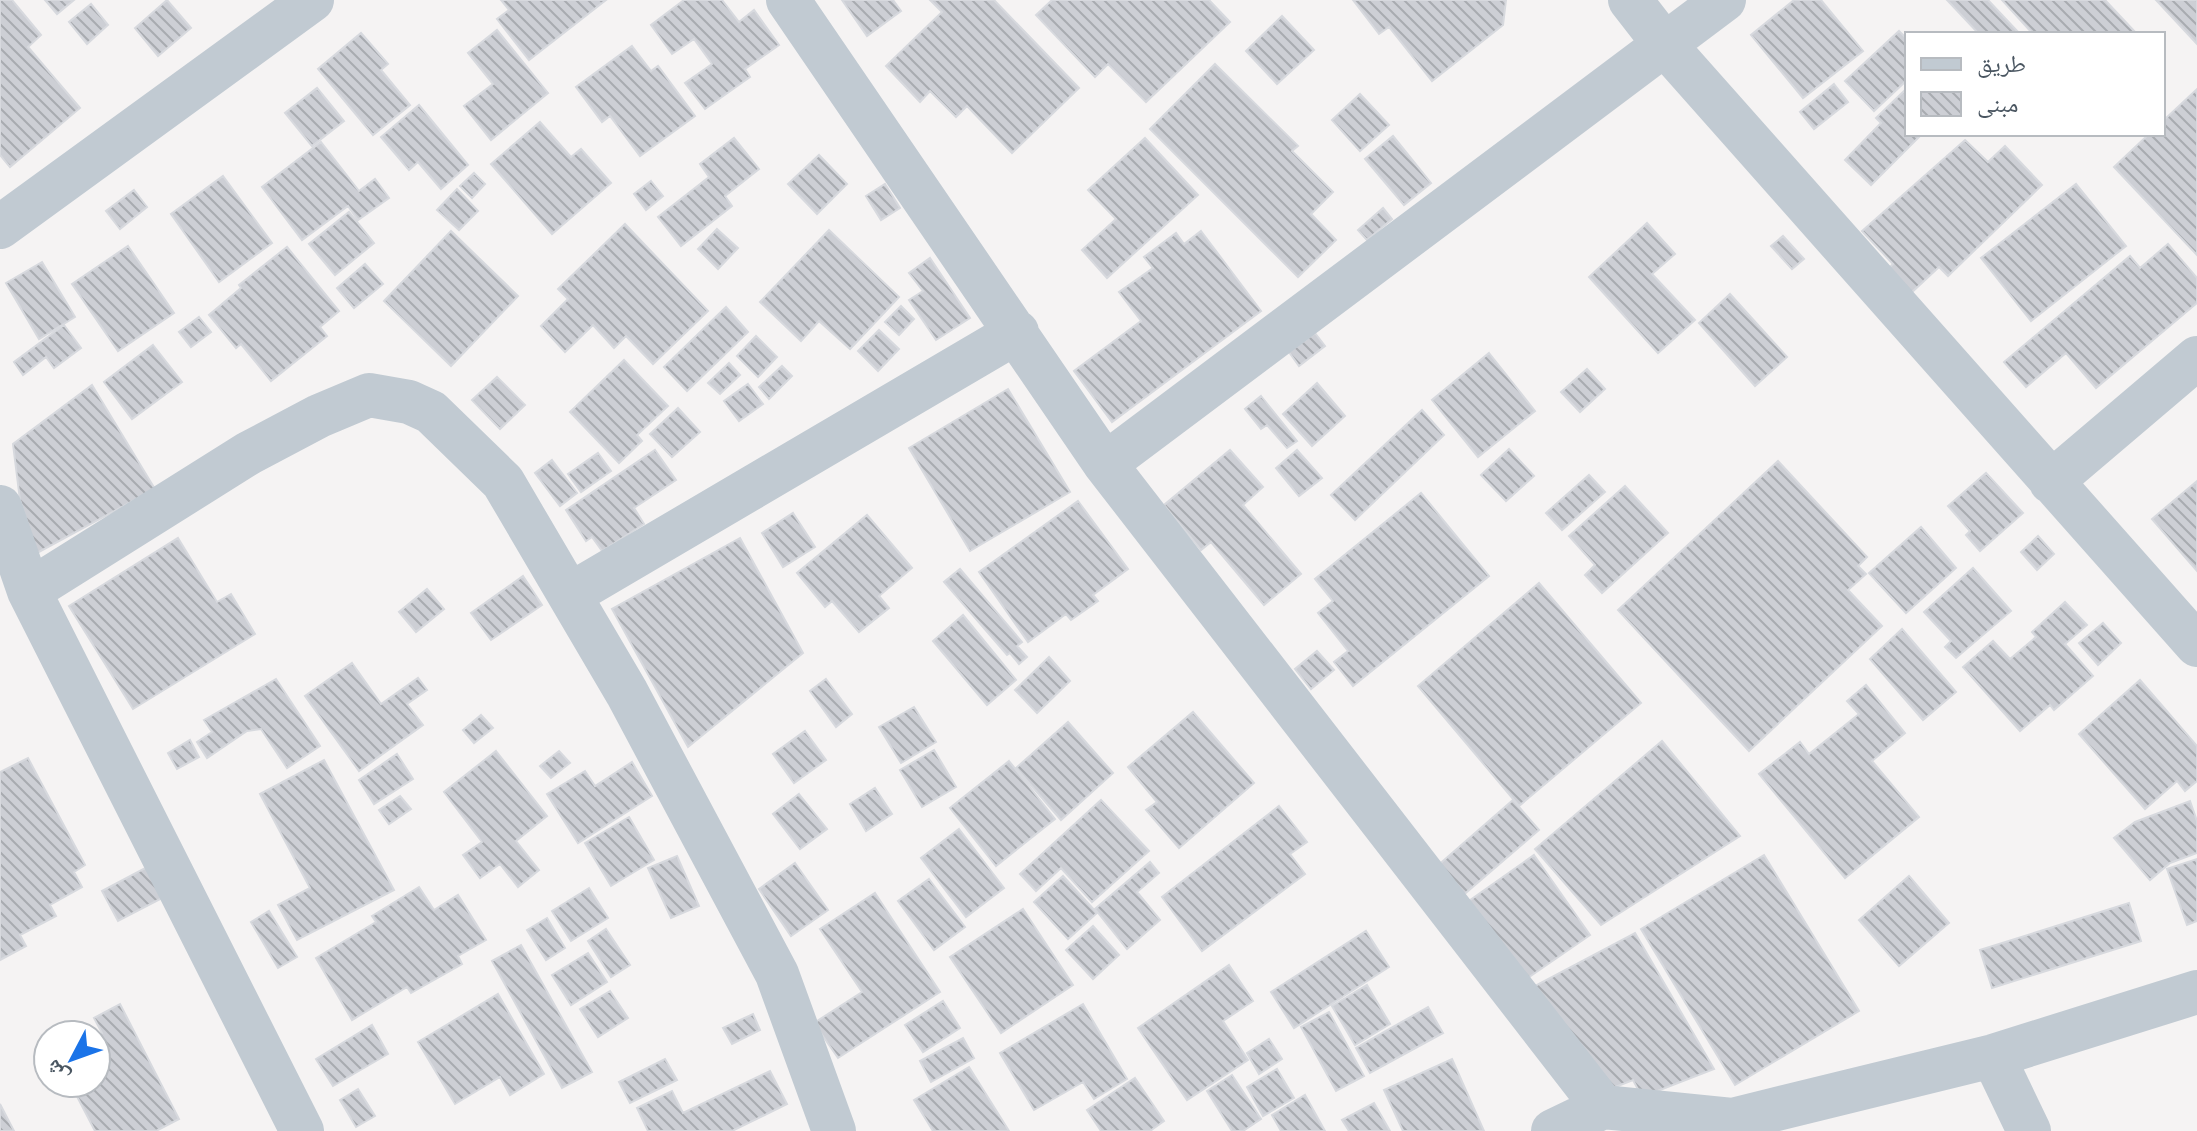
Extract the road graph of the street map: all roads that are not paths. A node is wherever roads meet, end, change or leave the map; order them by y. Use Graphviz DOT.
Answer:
graph roads {
  1 [pos="312,0"];
  2 [pos="788,0"];
  3 [pos="1630,0"];
  4 [pos="1724,0"];
  5 [pos="1665,45"];
  6 [pos="0,227"];
  7 [pos="1017,332"];
  8 [pos="2197,358"];
  9 [pos="1105,464"];
  10 [pos="2051,482"];
  11 [pos="0,507"];
  12 [pos="29,591"];
  13 [pos="571,594"];
  14 [pos="2197,645"];
  15 [pos="2197,992"];
  16 [pos="1993,1056"];
  17 [pos="1603,1107"];
  18 [pos="1733,1125"];
  19 [pos="302,1131"];
  20 [pos="834,1131"];
  21 [pos="1553,1131"];
  22 [pos="2029,1131"];
  1 -- 6 [label="street"];
  2 -- 7 [label="street"];
  3 -- 5 [label="street"];
  4 -- 5 [label="street"];
  5 -- 9 [label="street"];
  5 -- 10 [label="street"];
  7 -- 9 [label="street"];
  7 -- 13 [label="street"];
  8 -- 10 [label="street"];
  9 -- 17 [label="street"];
  10 -- 14 [label="street"];
  11 -- 12 [label="street"];
  12 -- 13 [label="street"];
  12 -- 19 [label="street"];
  13 -- 20 [label="street"];
  15 -- 16 [label="street"];
  16 -- 18 [label="street"];
  16 -- 22 [label="street"];
  17 -- 18 [label="street"];
  17 -- 21 [label="street"];
}
